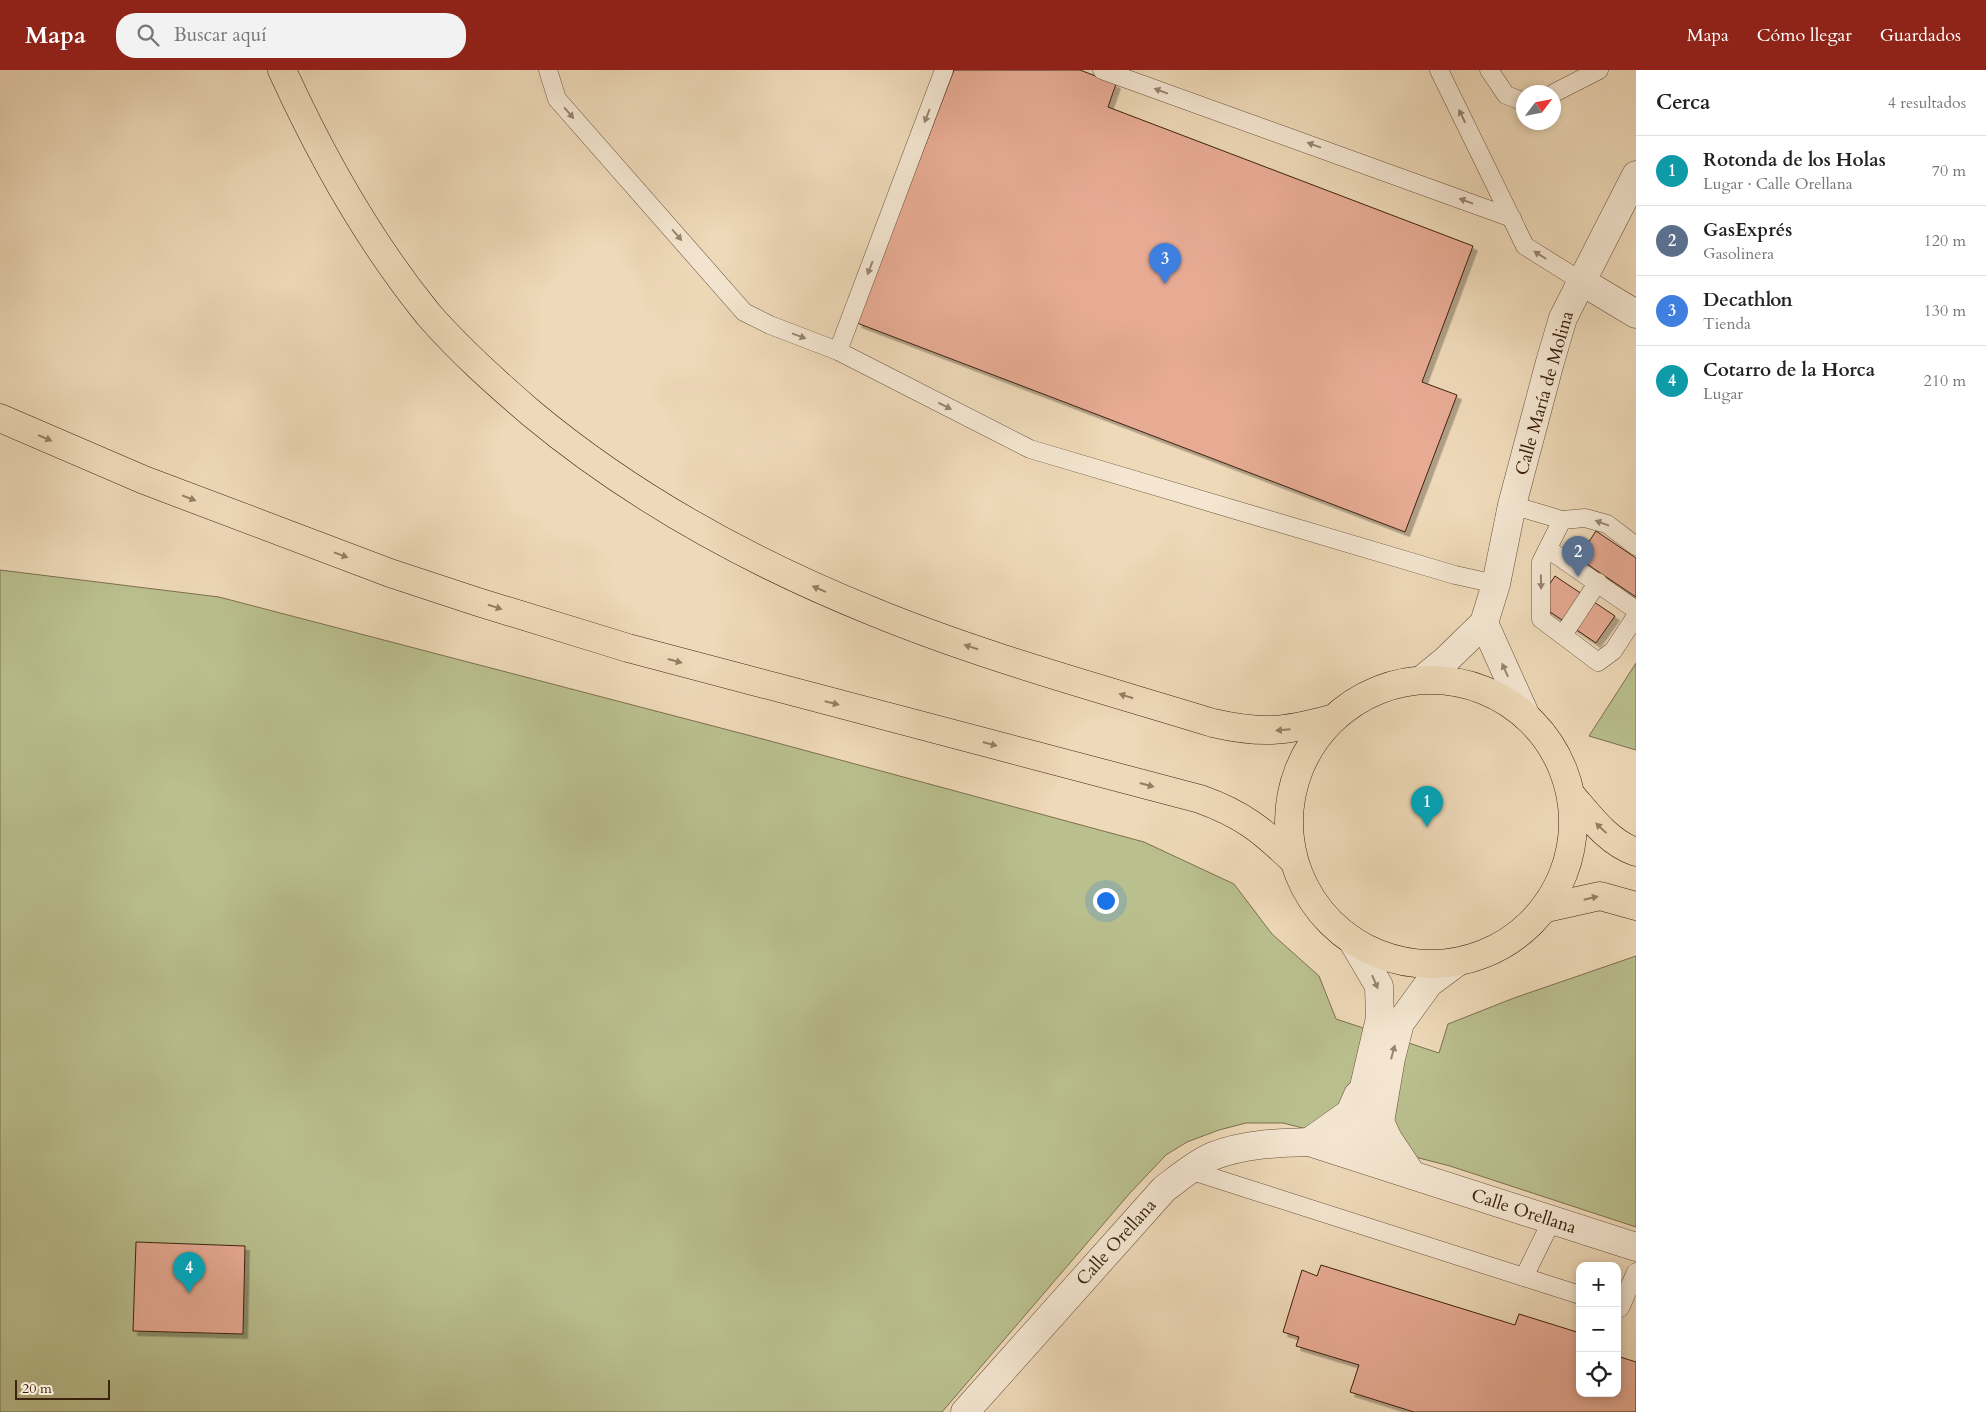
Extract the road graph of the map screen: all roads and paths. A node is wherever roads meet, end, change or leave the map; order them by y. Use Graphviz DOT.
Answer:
graph roads {
  1 [pos="282,70"];
  2 [pos="548,70"];
  3 [pos="944,70"];
  4 [pos="1102,70"];
  5 [pos="1440,70"];
  6 [pos="1489,70"];
  7 [pos="1598,70"];
  8 [pos="1561,89"];
  9 [pos="1516,99"];
  10 [pos="1636,175"];
  11 [pos="1512,218"];
  12 [pos="1581,282"];
  13 [pos="1636,314"];
  14 [pos="838,350"];
  15 [pos="0,418"];
  16 [pos="1512,505"];
  17 [pos="1562,520"];
  18 [pos="1636,546"];
  19 [pos="1548,548"];
  20 [pos="1598,582"];
  21 [pos="1496,584"];
  22 [pos="1636,610"];
  23 [pos="1636,616"];
  24 [pos="1484,623"];
  25 [pos="1563,635"];
  26 [pos="1424,678"];
  27 [pos="1526,714"];
  28 [pos="1331,719"];
  29 [pos="1572,796"];
  30 [pos="1636,852"];
  31 [pos="1294,860"];
  32 [pos="1636,906"];
  33 [pos="1546,908"];
  34 [pos="1352,940"];
  35 [pos="1456,963"];
  36 [pos="1365,1080"];
  37 [pos="1380,1122"];
  38 [pos="1308,1142"];
  39 [pos="1354,1156"];
  40 [pos="1190,1170"];
  41 [pos="1412,1175"];
  42 [pos="1552,1220"];
  43 [pos="1636,1247"];
  44 [pos="1636,1272"];
  45 [pos="1524,1277"];
  46 [pos="1576,1294"];
  47 [pos="1625,1309"];
  48 [pos="965,1412"];
  28 -- 1 [label="highway, one-way"];
  2 -- 14 [label="lane, one-way"];
  3 -- 14 [label="lane, one-way"];
  11 -- 4 [label="lane, one-way"];
  11 -- 5 [label="lane, one-way"];
  6 -- 9 [label="lane"];
  7 -- 8 [label="lane"];
  10 -- 12 [label="street, Calle María de Molina"];
  12 -- 11 [label="lane, one-way"];
  12 -- 13 [label="street"];
  12 -- 16 [label="street, Calle María de Molina"];
  14 -- 21 [label="lane, one-way"];
  15 -- 31 [label="highway, one-way"];
  16 -- 17 [label="lane"];
  16 -- 21 [label="street, Calle María de Molina"];
  18 -- 17 [label="lane, one-way"];
  17 -- 19 [label="lane"];
  19 -- 20 [label="lane"];
  19 -- 25 [label="lane, one-way"];
  20 -- 22 [label="lane"];
  20 -- 25 [label="lane"];
  21 -- 24 [label="street, Calle María de Molina"];
  23 -- 25 [label="lane"];
  24 -- 26 [label="street, Calle María de Molina"];
  27 -- 24 [label="street, one-way"];
  26 -- 27 [label="highway"];
  26 -- 28 [label="highway"];
  27 -- 29 [label="highway"];
  28 -- 31 [label="highway"];
  30 -- 29 [label="highway, one-way"];
  29 -- 33 [label="highway"];
  31 -- 34 [label="highway"];
  33 -- 32 [label="highway, one-way"];
  33 -- 35 [label="highway"];
  34 -- 35 [label="highway"];
  34 -- 36 [label="street, one-way"];
  37 -- 35 [label="street, one-way"];
  36 -- 38 [label="street"];
  36 -- 39 [label="street"];
  37 -- 39 [label="street"];
  37 -- 41 [label="street"];
  38 -- 39 [label="street, Calle Orellana"];
  38 -- 40 [label="street, Calle Orellana"];
  39 -- 41 [label="street, Calle Orellana"];
  40 -- 45 [label="lane"];
  40 -- 48 [label="street, Calle Orellana"];
  41 -- 42 [label="street, Calle Orellana"];
  42 -- 43 [label="street, Calle Orellana"];
  42 -- 45 [label="lane"];
  44 -- 47 [label="lane"];
  45 -- 46 [label="lane"];
}
